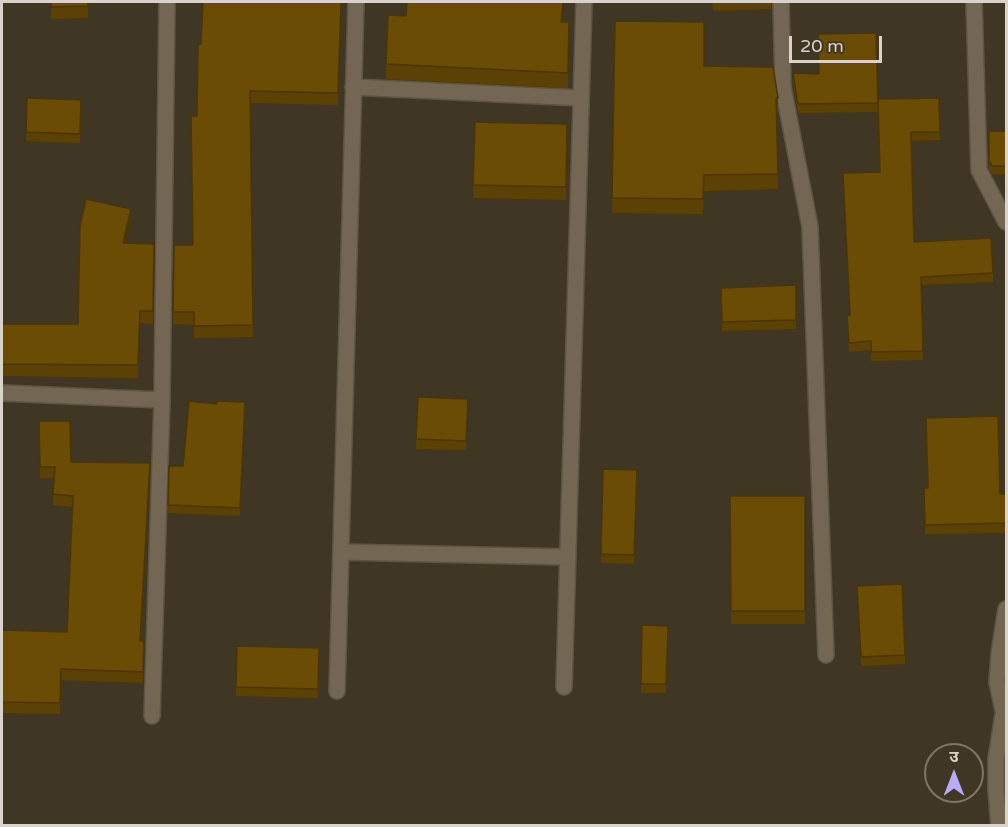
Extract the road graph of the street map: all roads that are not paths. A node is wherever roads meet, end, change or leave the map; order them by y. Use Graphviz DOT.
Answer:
graph roads {
  1 [pos="167,2"];
  2 [pos="356,2"];
  3 [pos="584,2"];
  4 [pos="781,2"];
  5 [pos="974,2"];
  6 [pos="353,87"];
  7 [pos="581,98"];
  8 [pos="1006,222"];
  9 [pos="2,393"];
  10 [pos="162,400"];
  11 [pos="341,552"];
  12 [pos="568,557"];
  13 [pos="1006,609"];
  14 [pos="826,655"];
  15 [pos="564,687"];
  16 [pos="338,691"];
  17 [pos="152,716"];
  18 [pos="1005,720"];
  19 [pos="999,825"];
  1 -- 10 [label="street"];
  2 -- 6 [label="street"];
  3 -- 7 [label="street"];
  4 -- 14 [label="street"];
  5 -- 8 [label="street"];
  6 -- 7 [label="street"];
  6 -- 11 [label="street"];
  7 -- 12 [label="street"];
  9 -- 10 [label="street"];
  10 -- 17 [label="street"];
  11 -- 12 [label="street"];
  11 -- 16 [label="street"];
  12 -- 15 [label="street"];
  13 -- 18 [label="street"];
  18 -- 19 [label="street"];
}
